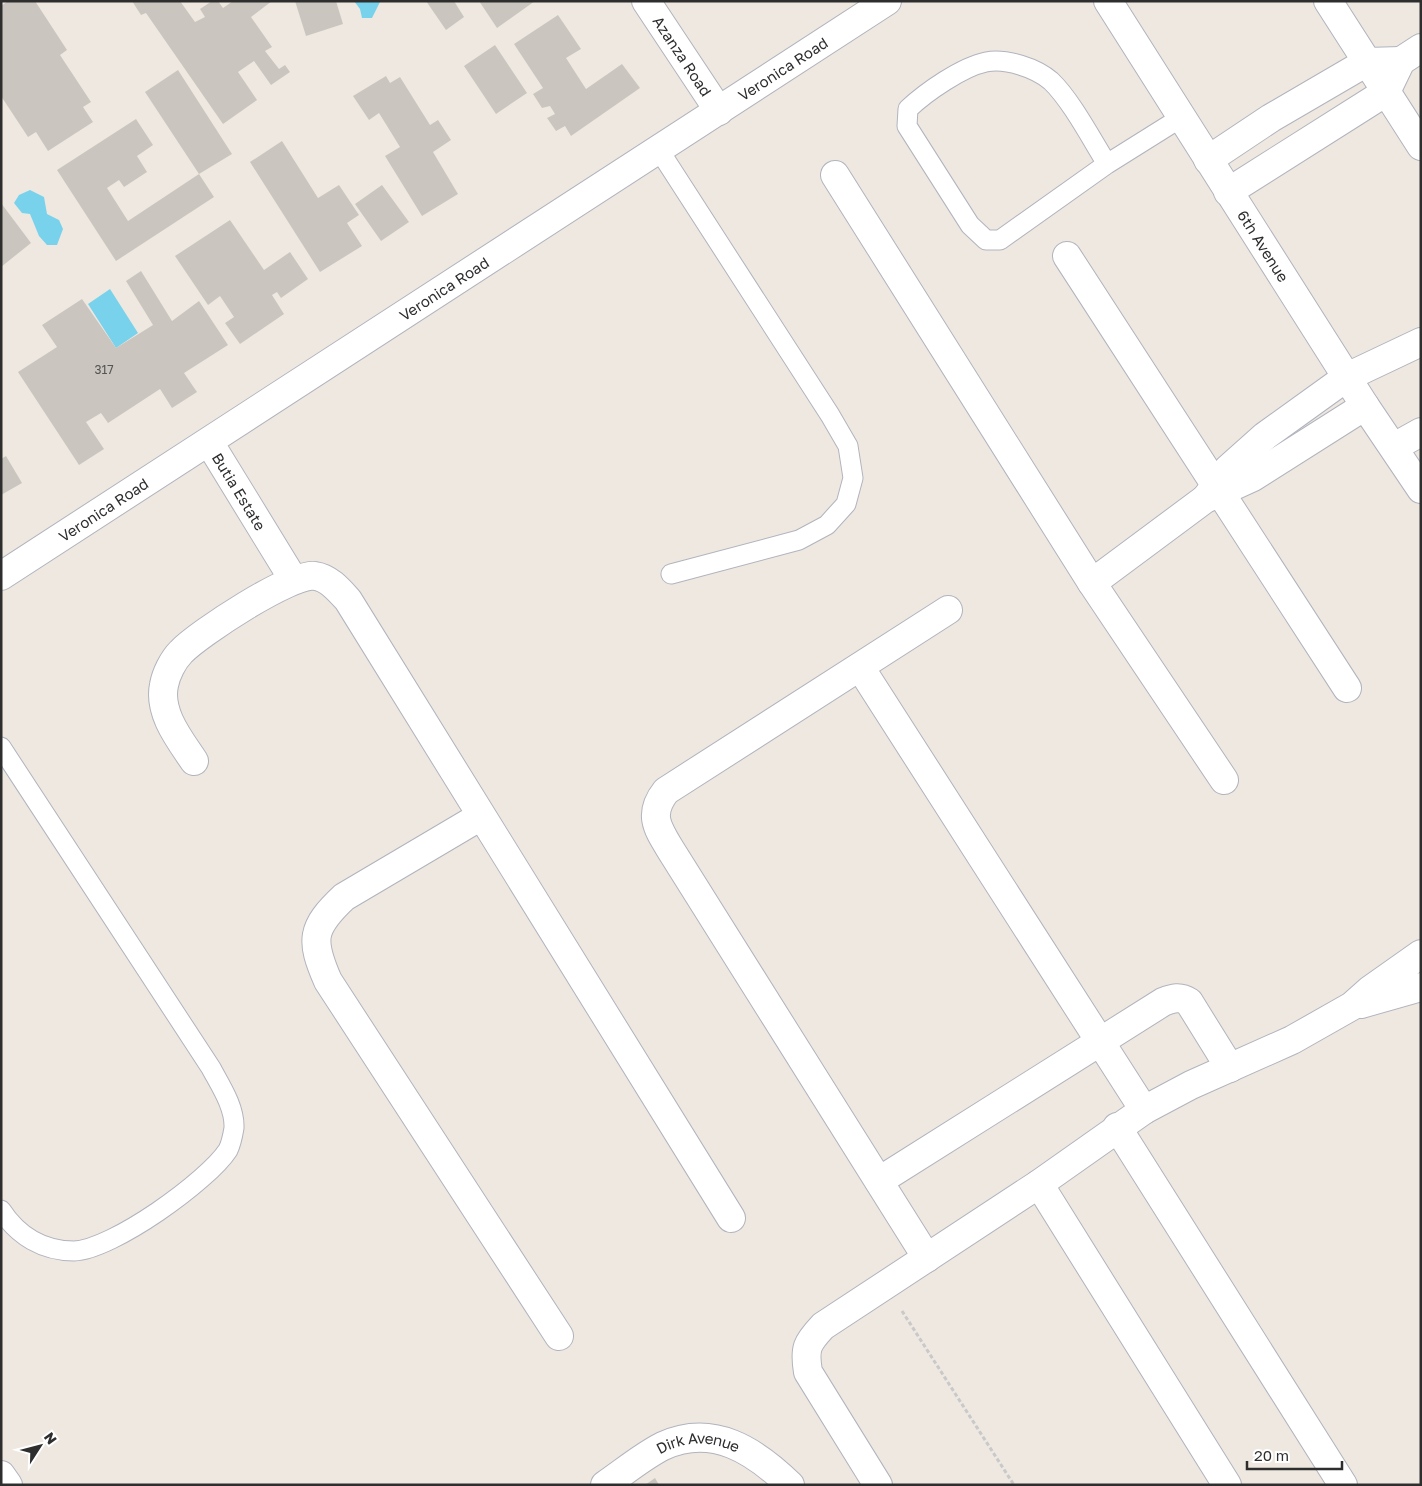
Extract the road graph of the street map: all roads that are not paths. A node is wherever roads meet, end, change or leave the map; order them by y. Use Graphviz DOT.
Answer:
graph roads {
  1 [pos="646,1"];
  2 [pos="886,1"];
  3 [pos="1108,1"];
  4 [pos="1328,1"];
  5 [pos="1411,54"];
  6 [pos="1367,62"];
  7 [pos="1386,92"];
  8 [pos="719,111"];
  9 [pos="1182,117"];
  10 [pos="1421,146"];
  11 [pos="659,150"];
  12 [pos="1208,160"];
  13 [pos="1107,164"];
  14 [pos="835,175"];
  15 [pos="1228,192"];
  16 [pos="1067,256"];
  17 [pos="1421,342"];
  18 [pos="1347,377"];
  19 [pos="1365,406"];
  20 [pos="1421,432"];
  21 [pos="209,442"];
  22 [pos="1394,447"];
  23 [pos="1421,489"];
  24 [pos="1213,492"];
  25 [pos="671,574"];
  26 [pos="1,576"];
  27 [pos="293,579"];
  28 [pos="1092,583"];
  29 [pos="948,610"];
  30 [pos="860,667"];
  31 [pos="1347,688"];
  32 [pos="1,748"];
  33 [pos="194,762"];
  34 [pos="1224,780"];
  35 [pos="481,816"];
  36 [pos="1421,954"];
  37 [pos="1421,987"];
  38 [pos="1352,1006"];
  39 [pos="1100,1042"];
  40 [pos="1230,1068"];
  41 [pos="1144,1110"];
  42 [pos="1117,1128"];
  43 [pos="879,1181"];
  44 [pos="1039,1184"];
  45 [pos="1,1210"];
  46 [pos="731,1218"];
  47 [pos="927,1258"];
  48 [pos="559,1336"];
  49 [pos="1,1475"];
  50 [pos="8,1485"];
  51 [pos="605,1485"];
  52 [pos="790,1485"];
  53 [pos="878,1485"];
  54 [pos="1227,1485"];
  55 [pos="1343,1485"];
  1 -- 8 [label="street, Azanza Road"];
  2 -- 8 [label="street, Veronica Road"];
  3 -- 9 [label="street, 6th Avenue"];
  4 -- 6 [label="street"];
  5 -- 6 [label="street"];
  5 -- 7 [label="street"];
  6 -- 7 [label="street"];
  6 -- 12 [label="street"];
  7 -- 10 [label="street"];
  7 -- 15 [label="street"];
  8 -- 11 [label="street, Veronica Road"];
  9 -- 12 [label="street, 6th Avenue"];
  9 -- 13 [label="lane"];
  11 -- 21 [label="street, Veronica Road"];
  11 -- 25 [label="lane"];
  12 -- 15 [label="street, 6th Avenue"];
  13 -- 13 [label="lane"];
  14 -- 28 [label="street"];
  15 -- 18 [label="street, 6th Avenue"];
  16 -- 24 [label="street"];
  17 -- 18 [label="street"];
  18 -- 19 [label="street, 6th Avenue"];
  18 -- 24 [label="street"];
  19 -- 22 [label="street, 6th Avenue"];
  19 -- 24 [label="street"];
  20 -- 22 [label="street"];
  21 -- 26 [label="street, Veronica Road"];
  21 -- 27 [label="street, Butia Estate"];
  22 -- 23 [label="street, 6th Avenue"];
  24 -- 28 [label="street"];
  24 -- 31 [label="street"];
  27 -- 33 [label="street"];
  27 -- 35 [label="street"];
  28 -- 34 [label="street"];
  29 -- 30 [label="street"];
  30 -- 39 [label="street"];
  30 -- 43 [label="street"];
  32 -- 45 [label="lane"];
  35 -- 46 [label="street"];
  35 -- 48 [label="street"];
  36 -- 38 [label="street"];
  37 -- 38 [label="street"];
  38 -- 40 [label="street"];
  39 -- 40 [label="street"];
  39 -- 41 [label="street"];
  39 -- 43 [label="street"];
  40 -- 41 [label="street"];
  41 -- 42 [label="street"];
  42 -- 44 [label="street"];
  42 -- 55 [label="street"];
  43 -- 47 [label="street"];
  44 -- 47 [label="street"];
  44 -- 54 [label="street"];
  47 -- 53 [label="street"];
  49 -- 50 [label="street"];
  51 -- 52 [label="street, Dirk Avenue"];
}
